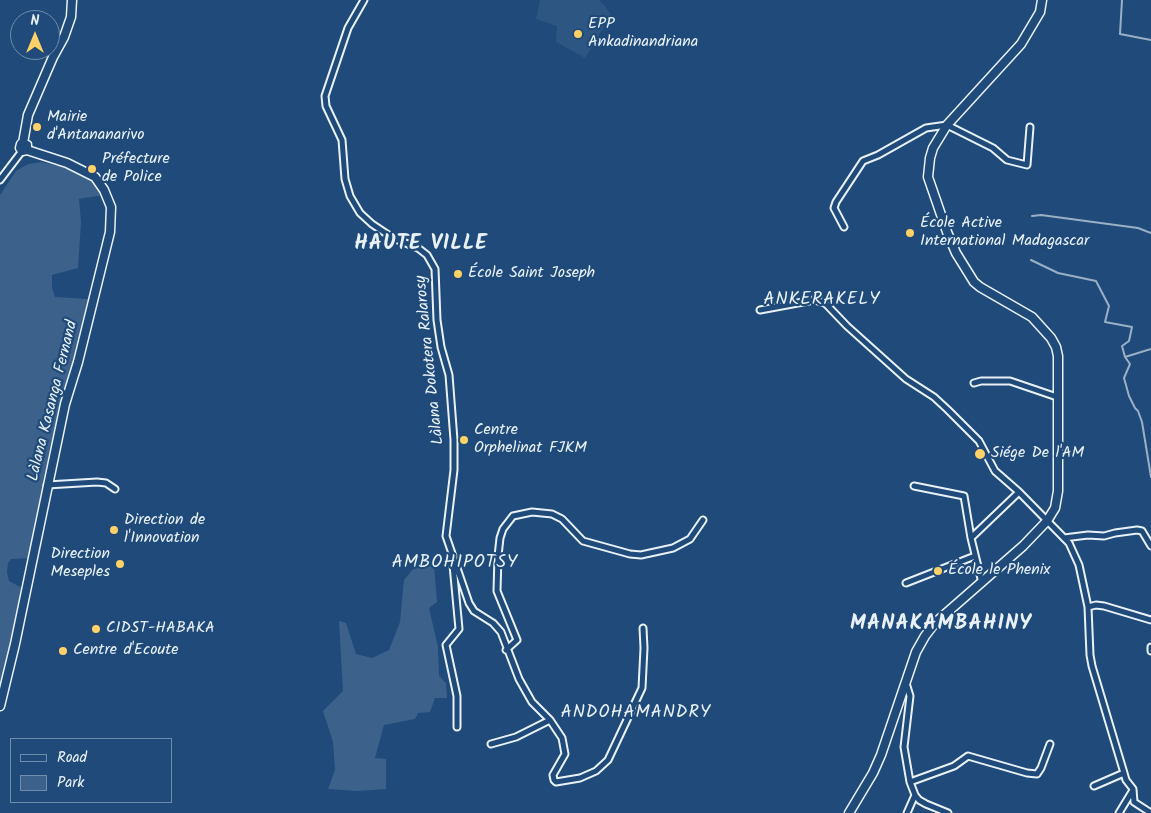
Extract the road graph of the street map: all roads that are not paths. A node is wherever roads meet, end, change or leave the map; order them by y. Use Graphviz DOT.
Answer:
graph roads {
  1 [pos="72,0"];
  2 [pos="364,0"];
  3 [pos="1042,0"];
  4 [pos="947,125"];
  5 [pos="1030,126"];
  6 [pos="24,148"];
  7 [pos="0,180"];
  8 [pos="844,226"];
  9 [pos="760,310"];
  10 [pos="974,383"];
  11 [pos="1057,397"];
  12 [pos="47,485"];
  13 [pos="914,486"];
  14 [pos="115,489"];
  15 [pos="1019,492"];
  16 [pos="704,520"];
  17 [pos="1047,521"];
  18 [pos="971,538"];
  19 [pos="1064,538"];
  20 [pos="1151,546"];
  21 [pos="975,556"];
  22 [pos="453,560"];
  23 [pos="906,582"];
  24 [pos="982,583"];
  25 [pos="1088,608"];
  26 [pos="1151,620"];
  27 [pos="643,628"];
  28 [pos="1151,647"];
  29 [pos="506,650"];
  30 [pos="1150,651"];
  31 [pos="906,682"];
  32 [pos="0,706"];
  33 [pos="550,720"];
  34 [pos="457,727"];
  35 [pos="492,744"];
  36 [pos="1050,744"];
  37 [pos="1124,773"];
  38 [pos="910,782"];
  39 [pos="1094,786"];
  40 [pos="1133,789"];
  41 [pos="915,795"];
  42 [pos="1151,812"];
  43 [pos="849,813"];
  44 [pos="907,813"];
  45 [pos="948,813"];
  46 [pos="1119,813"];
  1 -- 6 [label="street"];
  2 -- 22 [label="street, Làlana Dokotera Ralarosy"];
  3 -- 4 [label="street"];
  4 -- 5 [label="street"];
  4 -- 8 [label="street"];
  4 -- 11 [label="street"];
  6 -- 7 [label="street"];
  6 -- 12 [label="street, Làlana Kasanga Fernand"];
  9 -- 15 [label="street"];
  10 -- 11 [label="street"];
  11 -- 17 [label="street"];
  12 -- 14 [label="street"];
  12 -- 32 [label="street, Làlana Kasanga Fernand"];
  13 -- 18 [label="street"];
  15 -- 17 [label="street"];
  15 -- 18 [label="street"];
  16 -- 29 [label="street"];
  17 -- 19 [label="street"];
  17 -- 24 [label="street"];
  18 -- 21 [label="street"];
  19 -- 20 [label="street"];
  19 -- 25 [label="street"];
  21 -- 23 [label="street"];
  21 -- 24 [label="street"];
  22 -- 29 [label="street"];
  22 -- 34 [label="street"];
  24 -- 31 [label="street"];
  25 -- 26 [label="street"];
  25 -- 37 [label="street"];
  27 -- 33 [label="street"];
  28 -- 30 [label="street"];
  29 -- 33 [label="street"];
  31 -- 38 [label="street"];
  31 -- 43 [label="street"];
  33 -- 35 [label="street"];
  36 -- 38 [label="street"];
  37 -- 39 [label="street"];
  37 -- 40 [label="street"];
  38 -- 41 [label="street"];
  40 -- 42 [label="street"];
  40 -- 46 [label="street"];
  41 -- 44 [label="street"];
  41 -- 45 [label="street"];
}
